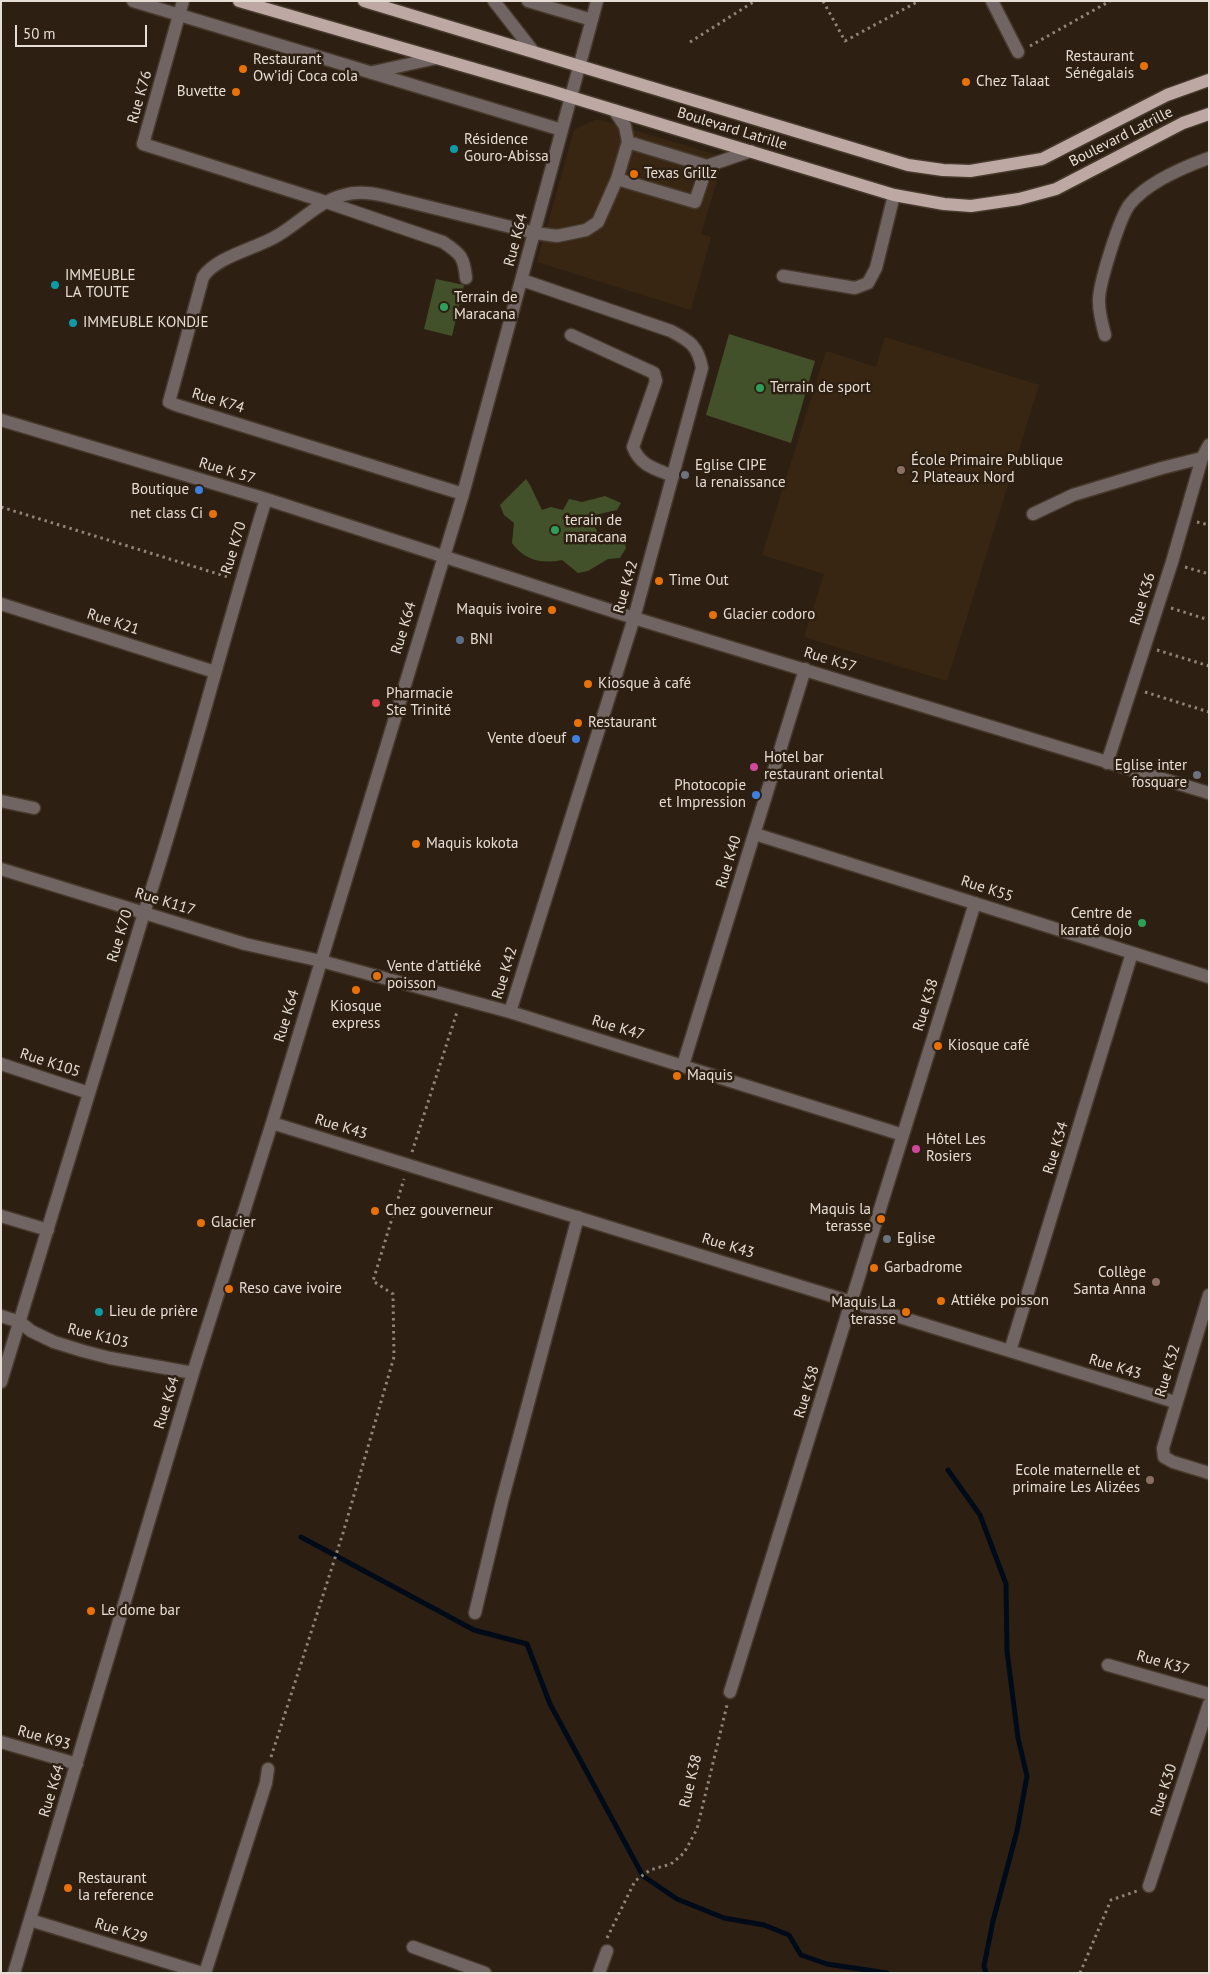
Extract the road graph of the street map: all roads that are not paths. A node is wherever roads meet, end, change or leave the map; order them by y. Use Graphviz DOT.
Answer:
graph roads {
  1 [pos="133,1"];
  2 [pos="184,1"];
  3 [pos="239,1"];
  4 [pos="364,1"];
  5 [pos="494,1"];
  6 [pos="528,1"];
  7 [pos="597,1"];
  8 [pos="992,1"];
  9 [pos="180,16"];
  10 [pos="592,20"];
  11 [pos="532,52"];
  12 [pos="1018,52"];
  13 [pos="437,58"];
  14 [pos="580,65"];
  15 [pos="370,73"];
  16 [pos="1209,80"];
  17 [pos="572,97"];
  18 [pos="614,110"];
  19 [pos="1209,114"];
  20 [pos="562,130"];
  21 [pos="628,142"];
  22 [pos="751,151"];
  23 [pos="1209,158"];
  24 [pos="707,166"];
  25 [pos="617,179"];
  26 [pos="894,195"];
  27 [pos="326,202"];
  28 [pos="535,233"];
  29 [pos="783,276"];
  30 [pos="466,278"];
  31 [pos="522,280"];
  32 [pos="571,335"];
  33 [pos="1105,335"];
  34 [pos="1,420"];
  35 [pos="1209,445"];
  36 [pos="1202,458"];
  37 [pos="673,476"];
  38 [pos="463,494"];
  39 [pos="266,500"];
  40 [pos="1033,514"];
  41 [pos="443,556"];
  42 [pos="1,604"];
  43 [pos="634,618"];
  44 [pos="805,669"];
  45 [pos="215,672"];
  46 [pos="1107,763"];
  47 [pos="1209,793"];
  48 [pos="1,802"];
  49 [pos="34,808"];
  50 [pos="755,834"];
  51 [pos="1,869"];
  52 [pos="975,903"];
  53 [pos="144,913"];
  54 [pos="1132,953"];
  55 [pos="321,961"];
  56 [pos="1209,976"];
  57 [pos="510,1012"];
  58 [pos="1,1064"];
  59 [pos="683,1065"];
  60 [pos="89,1093"];
  61 [pos="272,1123"];
  62 [pos="903,1135"];
  63 [pos="1,1216"];
  64 [pos="578,1217"];
  65 [pos="48,1230"];
  66 [pos="1209,1295"];
  67 [pos="853,1302"];
  68 [pos="1,1316"];
  69 [pos="20,1322"];
  70 [pos="1010,1352"];
  71 [pos="193,1373"];
  72 [pos="1,1382"];
  73 [pos="1175,1402"];
  74 [pos="1209,1473"];
  75 [pos="475,1613"];
  76 [pos="1108,1664"];
  77 [pos="730,1692"];
  78 [pos="1209,1694"];
  79 [pos="1209,1704"];
  80 [pos="1,1742"];
  81 [pos="77,1764"];
  82 [pos="268,1769"];
  83 [pos="1149,1886"];
  84 [pos="30,1920"];
  85 [pos="413,1947"];
  86 [pos="607,1951"];
  87 [pos="14,1973"];
  88 [pos="203,1973"];
  89 [pos="485,1973"];
  90 [pos="599,1973"];
  1 -- 9 [label="street"];
  2 -- 9 [label="street, Rue K76"];
  3 -- 13 [label="main road, Boulevard Latrille"];
  4 -- 11 [label="main road, Boulevard Latrille"];
  5 -- 11 [label="street"];
  6 -- 10 [label="street"];
  7 -- 10 [label="street, Rue K64"];
  8 -- 12 [label="street"];
  9 -- 15 [label="street"];
  9 -- 27 [label="street, Rue K76"];
  10 -- 14 [label="street, Rue K64"];
  11 -- 14 [label="main road, Boulevard Latrille"];
  13 -- 15 [label="street"];
  13 -- 17 [label="main road, Boulevard Latrille"];
  14 -- 16 [label="main road, Boulevard Latrille"];
  14 -- 17 [label="street, Rue K64"];
  15 -- 20 [label="street"];
  17 -- 18 [label="main road, Boulevard Latrille"];
  17 -- 20 [label="street, Rue K64"];
  18 -- 21 [label="street"];
  18 -- 22 [label="main road, Boulevard Latrille"];
  19 -- 26 [label="main road, Boulevard Latrille"];
  20 -- 28 [label="street, Rue K64"];
  21 -- 24 [label="street"];
  21 -- 25 [label="street"];
  22 -- 24 [label="street"];
  22 -- 26 [label="main road, Boulevard Latrille"];
  23 -- 33 [label="street"];
  24 -- 25 [label="street"];
  25 -- 28 [label="street"];
  26 -- 29 [label="street"];
  27 -- 28 [label="street"];
  27 -- 30 [label="street"];
  27 -- 38 [label="street, Rue K74"];
  28 -- 31 [label="street, Rue K64"];
  31 -- 37 [label="street, Rue K42"];
  31 -- 38 [label="street, Rue K64"];
  32 -- 37 [label="street"];
  34 -- 39 [label="street, Rue K 57"];
  35 -- 36 [label="street, Rue K36"];
  36 -- 40 [label="street"];
  36 -- 46 [label="street, Rue K36"];
  37 -- 43 [label="street, Rue K42"];
  38 -- 41 [label="street, Rue K64"];
  39 -- 41 [label="street, Rue K 57"];
  39 -- 45 [label="street, Rue K70"];
  41 -- 43 [label="street, Rue K57"];
  41 -- 55 [label="street, Rue K64"];
  42 -- 45 [label="street, Rue K21"];
  43 -- 44 [label="street, Rue K57"];
  43 -- 57 [label="street, Rue K42"];
  44 -- 46 [label="street, Rue K57"];
  44 -- 50 [label="street, Rue K40"];
  45 -- 53 [label="street, Rue K70"];
  46 -- 47 [label="street, Rue K57"];
  48 -- 49 [label="street"];
  50 -- 52 [label="street, Rue K55"];
  50 -- 59 [label="street, Rue K40"];
  51 -- 53 [label="street, Rue K117"];
  52 -- 54 [label="street, Rue K55"];
  52 -- 62 [label="street, Rue K38"];
  53 -- 55 [label="street, Rue K117"];
  53 -- 60 [label="street, Rue K70"];
  54 -- 56 [label="street, Rue K55"];
  54 -- 70 [label="street, Rue K34"];
  55 -- 57 [label="street, Rue K47"];
  55 -- 61 [label="street, Rue K64"];
  57 -- 59 [label="street, Rue K47"];
  58 -- 60 [label="street, Rue K105"];
  59 -- 62 [label="street, Rue K47"];
  60 -- 65 [label="street, Rue K70"];
  61 -- 64 [label="street, Rue K43"];
  61 -- 71 [label="street, Rue K64"];
  62 -- 67 [label="street, Rue K38"];
  63 -- 65 [label="street"];
  64 -- 67 [label="street, Rue K43"];
  64 -- 75 [label="street"];
  65 -- 69 [label="street, Rue K70"];
  66 -- 73 [label="street, Rue K32"];
  67 -- 70 [label="street, Rue K43"];
  67 -- 77 [label="street, Rue K38"];
  68 -- 69 [label="street, Rue K103"];
  69 -- 71 [label="street, Rue K103"];
  69 -- 72 [label="street, Rue K70"];
  70 -- 73 [label="street, Rue K43"];
  71 -- 81 [label="street, Rue K64"];
  73 -- 74 [label="street, Rue K32"];
  76 -- 78 [label="street, Rue K37"];
  79 -- 83 [label="street, Rue K30"];
  80 -- 81 [label="street, Rue K93"];
  81 -- 84 [label="street, Rue K64"];
  82 -- 88 [label="street"];
  84 -- 87 [label="street, Rue K64"];
  84 -- 88 [label="street, Rue K29"];
  85 -- 89 [label="street"];
  86 -- 90 [label="street"];
}
